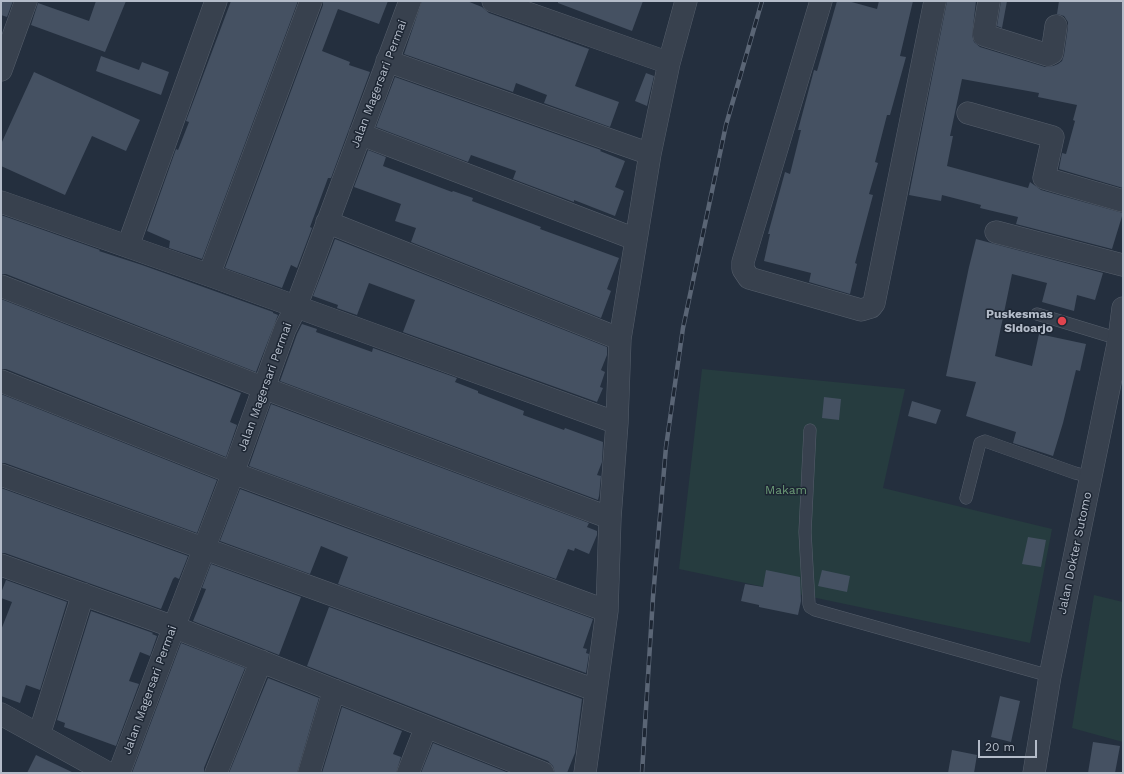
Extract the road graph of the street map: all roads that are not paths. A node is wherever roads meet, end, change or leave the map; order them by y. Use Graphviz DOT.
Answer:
graph roads {
  1 [pos="26,1"];
  2 [pos="216,1"];
  3 [pos="311,1"];
  4 [pos="410,1"];
  5 [pos="493,1"];
  6 [pos="686,1"];
  7 [pos="822,1"];
  8 [pos="935,1"];
  9 [pos="989,1"];
  10 [pos="1056,26"];
  11 [pos="387,61"];
  12 [pos="669,63"];
  13 [pos="1,70"];
  14 [pos="968,113"];
  15 [pos="360,134"];
  16 [pos="650,154"];
  17 [pos="1,202"];
  18 [pos="1123,202"];
  19 [pos="327,222"];
  20 [pos="996,232"];
  21 [pos="635,239"];
  22 [pos="128,246"];
  23 [pos="1123,265"];
  24 [pos="209,275"];
  25 [pos="1,286"];
  26 [pos="296,307"];
  27 [pos="1123,308"];
  28 [pos="1037,314"];
  29 [pos="620,339"];
  30 [pos="1121,339"];
  31 [pos="1,381"];
  32 [pos="264,388"];
  33 [pos="617,423"];
  34 [pos="810,430"];
  35 [pos="233,473"];
  36 [pos="1,474"];
  37 [pos="1091,477"];
  38 [pos="966,498"];
  39 [pos="610,518"];
  40 [pos="204,548"];
  41 [pos="1,565"];
  42 [pos="83,594"];
  43 [pos="607,611"];
  44 [pos="174,627"];
  45 [pos="261,662"];
  46 [pos="1050,676"];
  47 [pos="334,690"];
  48 [pos="595,690"];
  49 [pos="1,714"];
  50 [pos="426,727"];
  51 [pos="39,735"];
  52 [pos="502,765"];
  53 [pos="108,773"];
  54 [pos="119,773"];
  55 [pos="216,773"];
  56 [pos="310,773"];
  57 [pos="408,773"];
  58 [pos="543,773"];
  59 [pos="585,773"];
  60 [pos="1034,773"];
  1 -- 13 [label="street"];
  2 -- 22 [label="street"];
  3 -- 24 [label="street"];
  4 -- 11 [label="street, Jalan Magersari Permai"];
  5 -- 12 [label="street"];
  6 -- 12 [label="street"];
  7 -- 8 [label="street"];
  9 -- 10 [label="street"];
  11 -- 15 [label="street, Jalan Magersari Permai"];
  11 -- 16 [label="street"];
  12 -- 16 [label="street"];
  14 -- 18 [label="street"];
  15 -- 19 [label="street, Jalan Magersari Permai"];
  15 -- 21 [label="street"];
  16 -- 21 [label="street"];
  17 -- 22 [label="street"];
  19 -- 26 [label="street, Jalan Magersari Permai"];
  19 -- 29 [label="street"];
  20 -- 23 [label="street"];
  21 -- 29 [label="street"];
  22 -- 24 [label="street"];
  24 -- 26 [label="street"];
  25 -- 32 [label="street"];
  26 -- 32 [label="street, Jalan Magersari Permai"];
  26 -- 33 [label="street"];
  27 -- 30 [label="street, Jalan Dokter Sutomo"];
  28 -- 30 [label="lane"];
  29 -- 33 [label="street"];
  30 -- 37 [label="street, Jalan Dokter Sutomo"];
  31 -- 35 [label="street"];
  32 -- 35 [label="street, Jalan Magersari Permai"];
  32 -- 39 [label="street"];
  33 -- 39 [label="street"];
  34 -- 46 [label="lane"];
  35 -- 40 [label="street, Jalan Magersari Permai"];
  35 -- 43 [label="street"];
  36 -- 40 [label="street"];
  37 -- 38 [label="lane"];
  37 -- 46 [label="street, Jalan Dokter Sutomo"];
  39 -- 43 [label="street"];
  40 -- 44 [label="street, Jalan Magersari Permai"];
  40 -- 48 [label="street"];
  41 -- 42 [label="street"];
  42 -- 44 [label="street"];
  42 -- 51 [label="street"];
  43 -- 48 [label="street"];
  44 -- 45 [label="street"];
  44 -- 54 [label="street, Jalan Magersari Permai"];
  45 -- 47 [label="street"];
  45 -- 55 [label="street"];
  46 -- 60 [label="street, Jalan Dokter Sutomo"];
  47 -- 50 [label="street"];
  47 -- 56 [label="street"];
  48 -- 59 [label="street"];
  49 -- 51 [label="street"];
  50 -- 52 [label="street"];
  50 -- 57 [label="street"];
  51 -- 53 [label="street"];
  52 -- 58 [label="street"];
}
